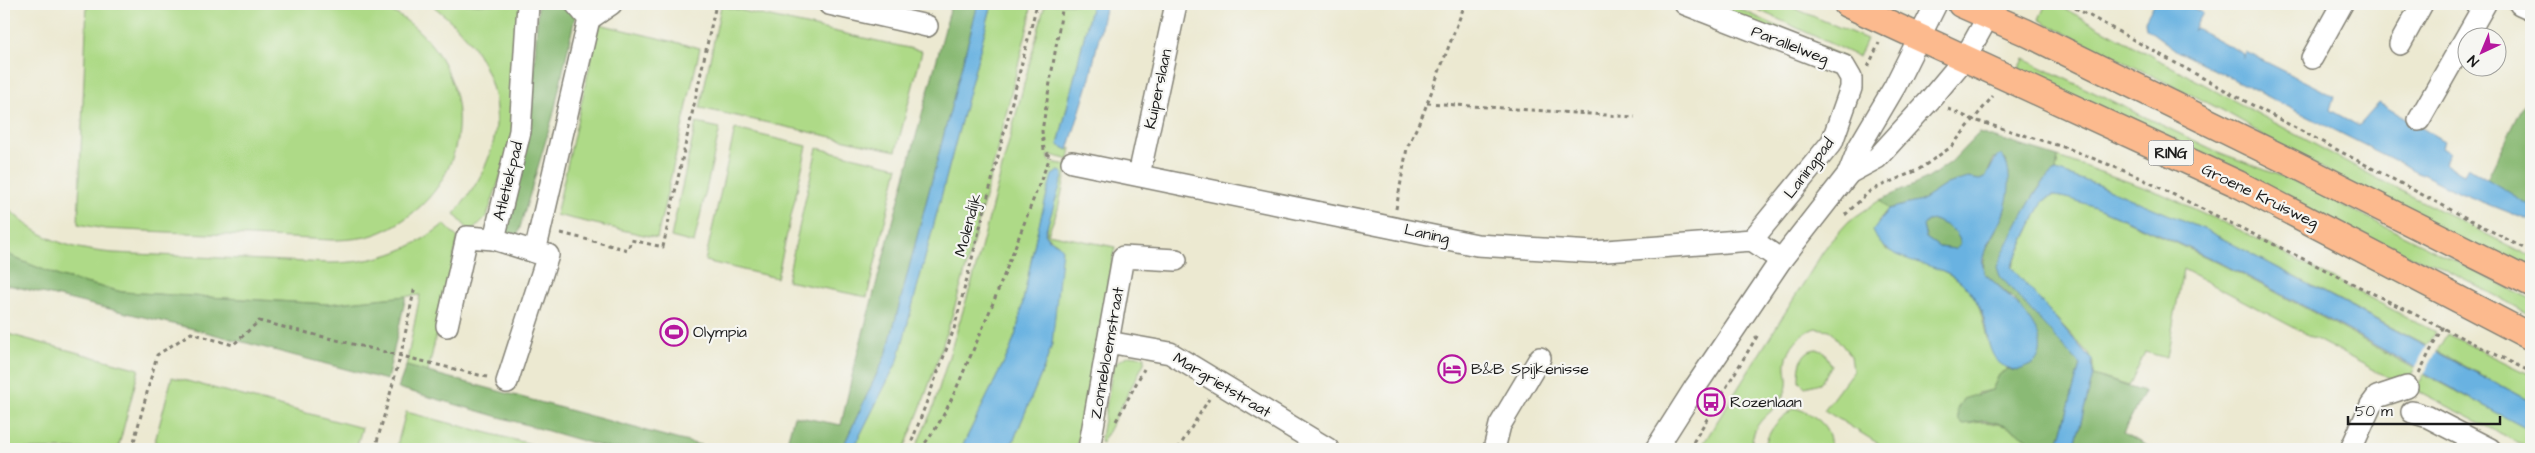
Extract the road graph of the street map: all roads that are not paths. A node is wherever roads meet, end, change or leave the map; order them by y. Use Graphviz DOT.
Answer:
graph roads {
  1 [pos="528,4"];
  2 [pos="612,4"];
  3 [pos="829,4"];
  4 [pos="1176,4"];
  5 [pos="1685,4"];
  6 [pos="1847,4"];
  7 [pos="1936,4"];
  8 [pos="1961,4"];
  9 [pos="2342,4"];
  10 [pos="2422,4"];
  11 [pos="2485,4"];
  12 [pos="2520,4"];
  13 [pos="2531,9"];
  14 [pos="1991,10"];
  15 [pos="583,11"];
  16 [pos="927,26"];
  17 [pos="1920,36"];
  18 [pos="2400,44"];
  19 [pos="1965,58"];
  20 [pos="2312,58"];
  21 [pos="1851,88"];
  22 [pos="2419,120"];
  23 [pos="1072,162"];
  24 [pos="1849,173"];
  25 [pos="1140,175"];
  26 [pos="494,240"];
  27 [pos="1752,240"];
  28 [pos="542,254"];
  29 [pos="1176,260"];
  30 [pos="1781,260"];
  31 [pos="2531,283"];
  32 [pos="447,326"];
  33 [pos="2531,337"];
  34 [pos="1108,342"];
  35 [pos="1540,358"];
  36 [pos="2412,381"];
  37 [pos="507,382"];
  38 [pos="2412,412"];
  39 [pos="1089,449"];
  40 [pos="1328,449"];
  41 [pos="1494,449"];
  42 [pos="1656,449"];
  43 [pos="2351,449"];
  44 [pos="2490,449"];
  1 -- 26 [label="street, Atletiekpad"];
  2 -- 15 [label="street"];
  3 -- 16 [label="street"];
  4 -- 25 [label="street, Kuiperslaan"];
  5 -- 21 [label="street, Parallelweg"];
  6 -- 17 [label="main road, Groene Kruisweg / RING"];
  7 -- 17 [label="street"];
  8 -- 14 [label="main road, RING"];
  9 -- 20 [label="street"];
  10 -- 18 [label="street"];
  11 -- 22 [label="street"];
  12 -- 13 [label="street"];
  14 -- 19 [label="street"];
  14 -- 31 [label="main road, RING"];
  15 -- 28 [label="street"];
  17 -- 19 [label="main road, Groene Kruisweg / RING"];
  17 -- 24 [label="street"];
  19 -- 24 [label="street"];
  19 -- 33 [label="main road, Groene Kruisweg / RING"];
  21 -- 27 [label="street, Laningpad"];
  23 -- 25 [label="street, Laning"];
  24 -- 30 [label="street"];
  25 -- 27 [label="street, Laning"];
  26 -- 28 [label="street"];
  26 -- 32 [label="street, Atletiekpad"];
  27 -- 30 [label="street"];
  28 -- 37 [label="street"];
  29 -- 34 [label="street, Zonnebloemstraat"];
  30 -- 42 [label="street"];
  34 -- 39 [label="street, Zonnebloemstraat"];
  34 -- 40 [label="street, Margrietstraat"];
  35 -- 41 [label="street"];
  36 -- 43 [label="street"];
  38 -- 44 [label="street"];
}
